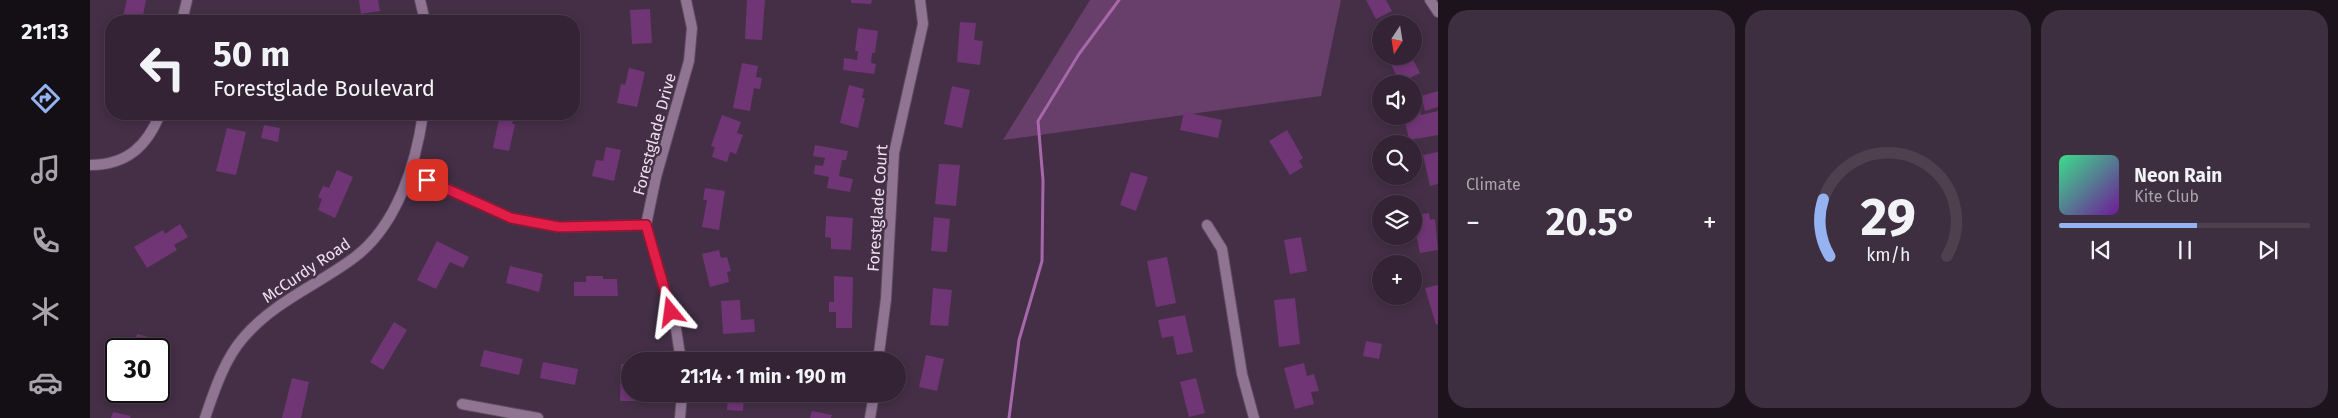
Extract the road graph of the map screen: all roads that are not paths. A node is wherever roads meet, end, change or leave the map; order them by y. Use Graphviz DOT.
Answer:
graph roads {
  1 [pos="187,0"];
  2 [pos="420,0"];
  3 [pos="686,0"];
  4 [pos="920,0"];
  5 [pos="1430,0"];
  6 [pos="1438,12"];
  7 [pos="183,15"];
  8 [pos="424,15"];
  9 [pos="158,120"];
  10 [pos="423,120"];
  11 [pos="90,165"];
  12 [pos="410,172"];
  13 [pos="646,225"];
  14 [pos="1207,226"];
  15 [pos="680,352"];
  16 [pos="879,352"];
  17 [pos="681,402"];
  18 [pos="873,402"];
  19 [pos="462,404"];
  20 [pos="205,418"];
  21 [pos="538,418"];
  22 [pos="680,418"];
  23 [pos="870,418"];
  24 [pos="1254,418"];
  1 -- 7 [label="street"];
  2 -- 8 [label="street"];
  3 -- 13 [label="street, Forestglade Drive"];
  4 -- 16 [label="street, Forestglade Court"];
  5 -- 6 [label="street"];
  9 -- 11 [label="street"];
  10 -- 12 [label="street, McCurdy Road"];
  12 -- 13 [label="street"];
  12 -- 20 [label="street, McCurdy Road"];
  13 -- 15 [label="street, Forestglade Drive"];
  14 -- 24 [label="street"];
  17 -- 22 [label="street"];
  18 -- 23 [label="street"];
  19 -- 21 [label="street"];
}
